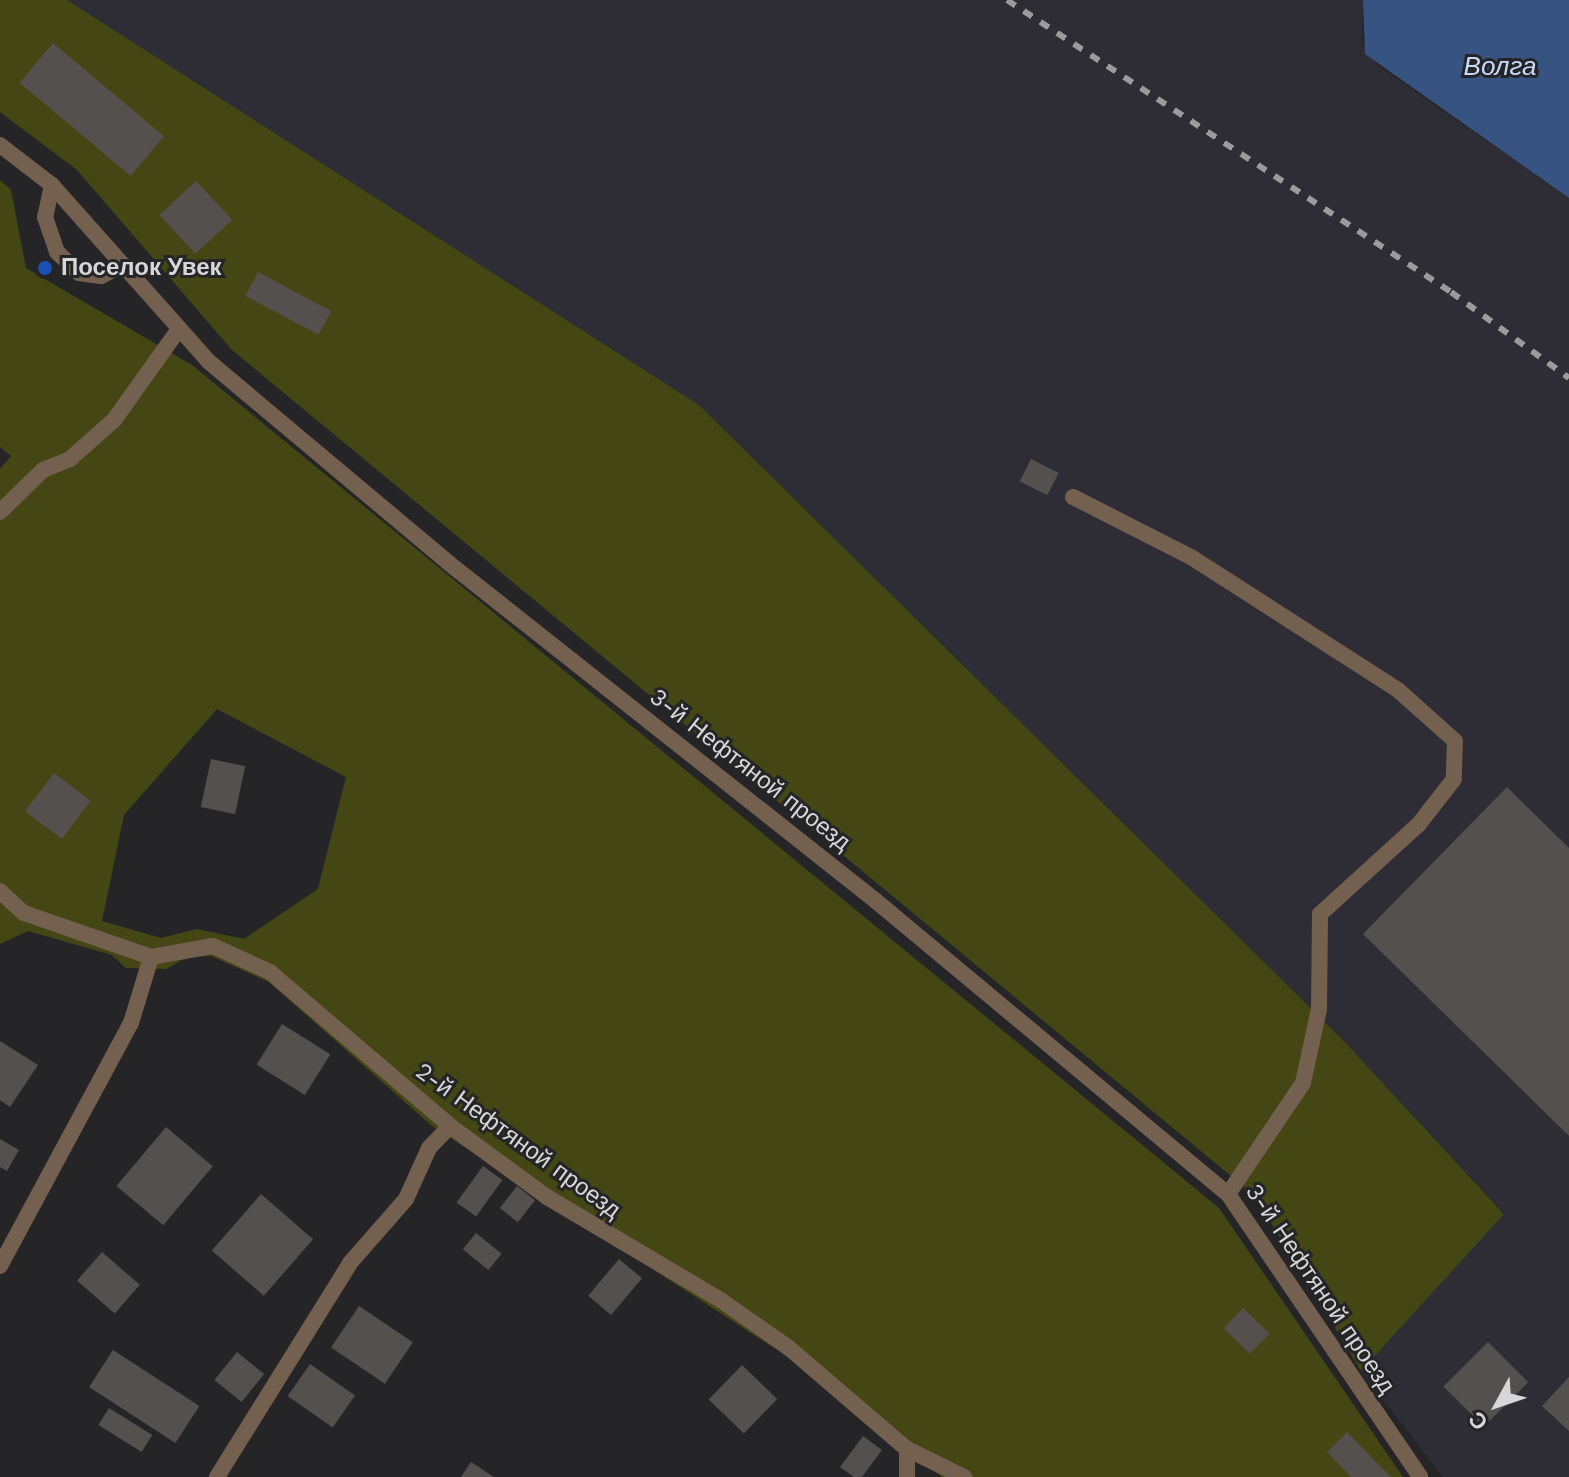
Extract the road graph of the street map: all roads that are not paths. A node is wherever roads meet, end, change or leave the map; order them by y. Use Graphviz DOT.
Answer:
graph roads {
  1 [pos="0,145"];
  2 [pos="52,185"];
  3 [pos="123,265"];
  4 [pos="179,329"];
  5 [pos="1073,497"];
  6 [pos="0,512"];
  7 [pos="0,891"];
  8 [pos="151,957"];
  9 [pos="450,1126"];
  10 [pos="1228,1194"];
  11 [pos="0,1266"];
  12 [pos="907,1449"];
  13 [pos="217,1477"];
  14 [pos="907,1477"];
  15 [pos="964,1477"];
  16 [pos="1420,1477"];
  1 -- 2 [label="street, 3-й Нефтяной проезд"];
  2 -- 3 [label="street, 3-й Нефтяной проезд"];
  2 -- 3 [label="street"];
  3 -- 4 [label="street, 3-й Нефтяной проезд"];
  4 -- 6 [label="street"];
  4 -- 10 [label="street, 3-й Нефтяной проезд"];
  5 -- 10 [label="street"];
  7 -- 8 [label="street, 2-й Нефтяной проезд"];
  8 -- 9 [label="street, 2-й Нефтяной проезд"];
  8 -- 11 [label="street"];
  9 -- 12 [label="street, 2-й Нефтяной проезд"];
  9 -- 13 [label="street"];
  10 -- 16 [label="street, 3-й Нефтяной проезд"];
  12 -- 14 [label="street"];
  12 -- 15 [label="street, 2-й Нефтяной проезд"];
}
